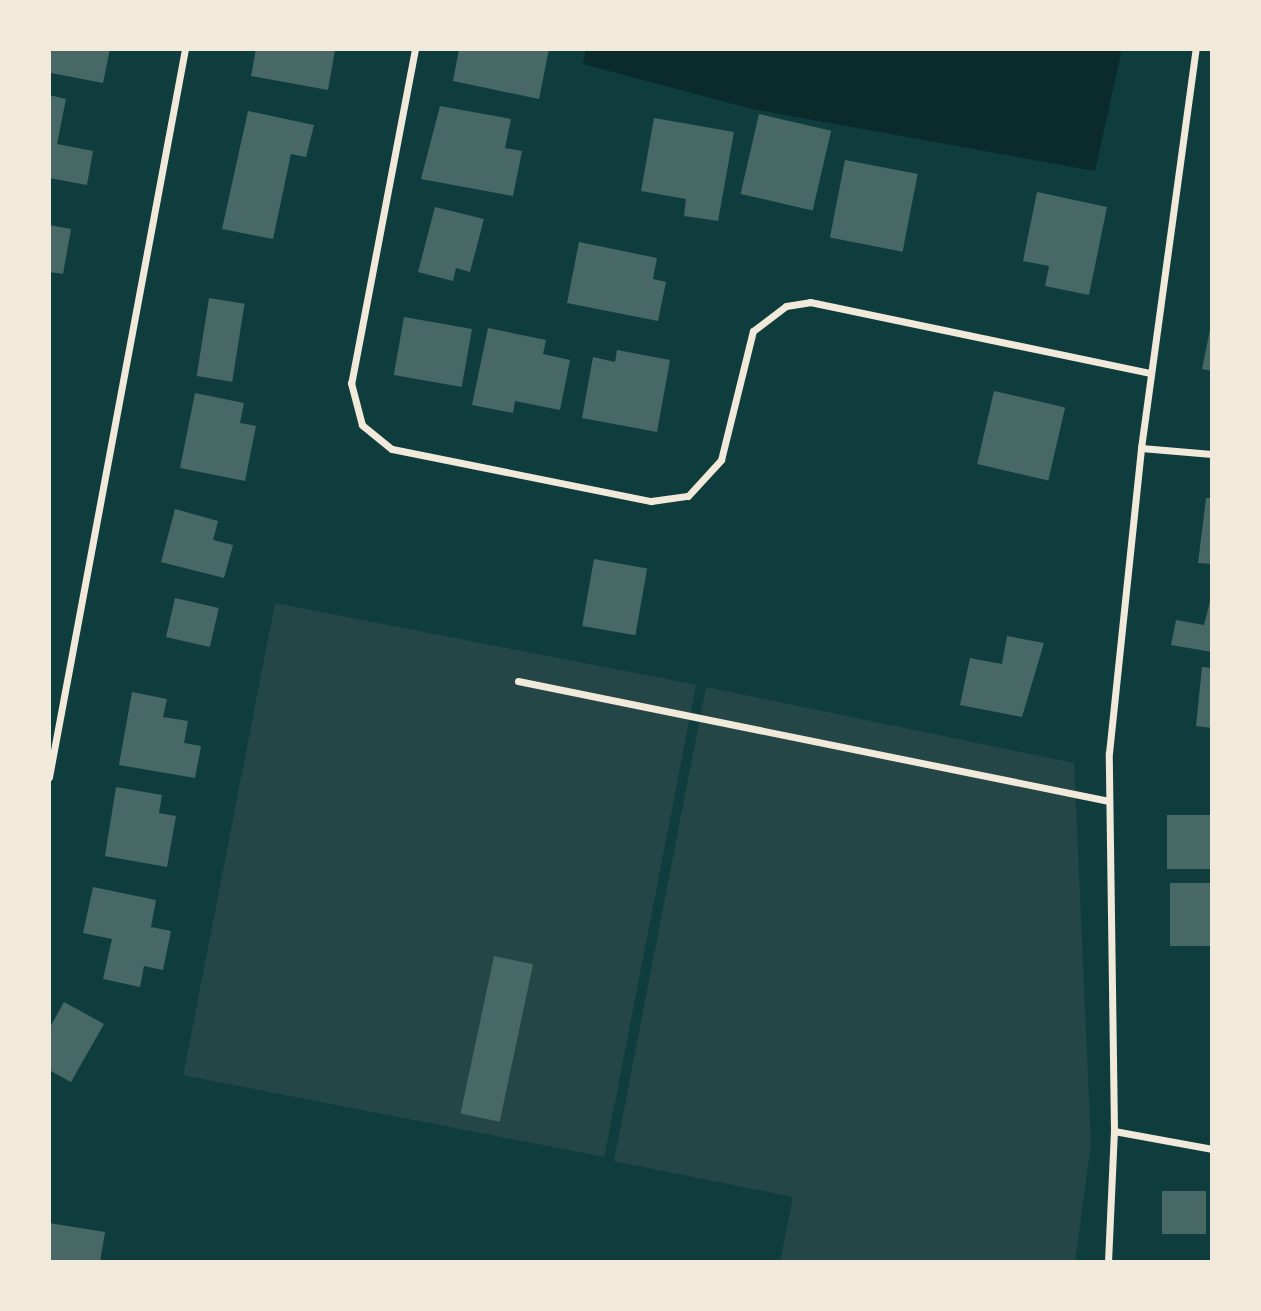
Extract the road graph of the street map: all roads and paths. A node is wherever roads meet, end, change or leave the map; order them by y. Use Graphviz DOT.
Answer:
graph roads {
  1 [pos="185,49"];
  2 [pos="415,49"];
  3 [pos="1196,49"];
  4 [pos="1151,373"];
  5 [pos="1141,448"];
  6 [pos="1212,454"];
  7 [pos="518,681"];
  8 [pos="49,777"];
  9 [pos="1109,802"];
  10 [pos="1114,1130"];
  11 [pos="1212,1149"];
  12 [pos="1108,1262"];
  1 -- 8 [label="street"];
  2 -- 4 [label="street"];
  3 -- 4 [label="street"];
  4 -- 5 [label="street"];
  5 -- 6 [label="street"];
  5 -- 9 [label="street"];
  7 -- 9 [label="street"];
  9 -- 10 [label="street"];
  10 -- 11 [label="street"];
  10 -- 12 [label="street"];
}
